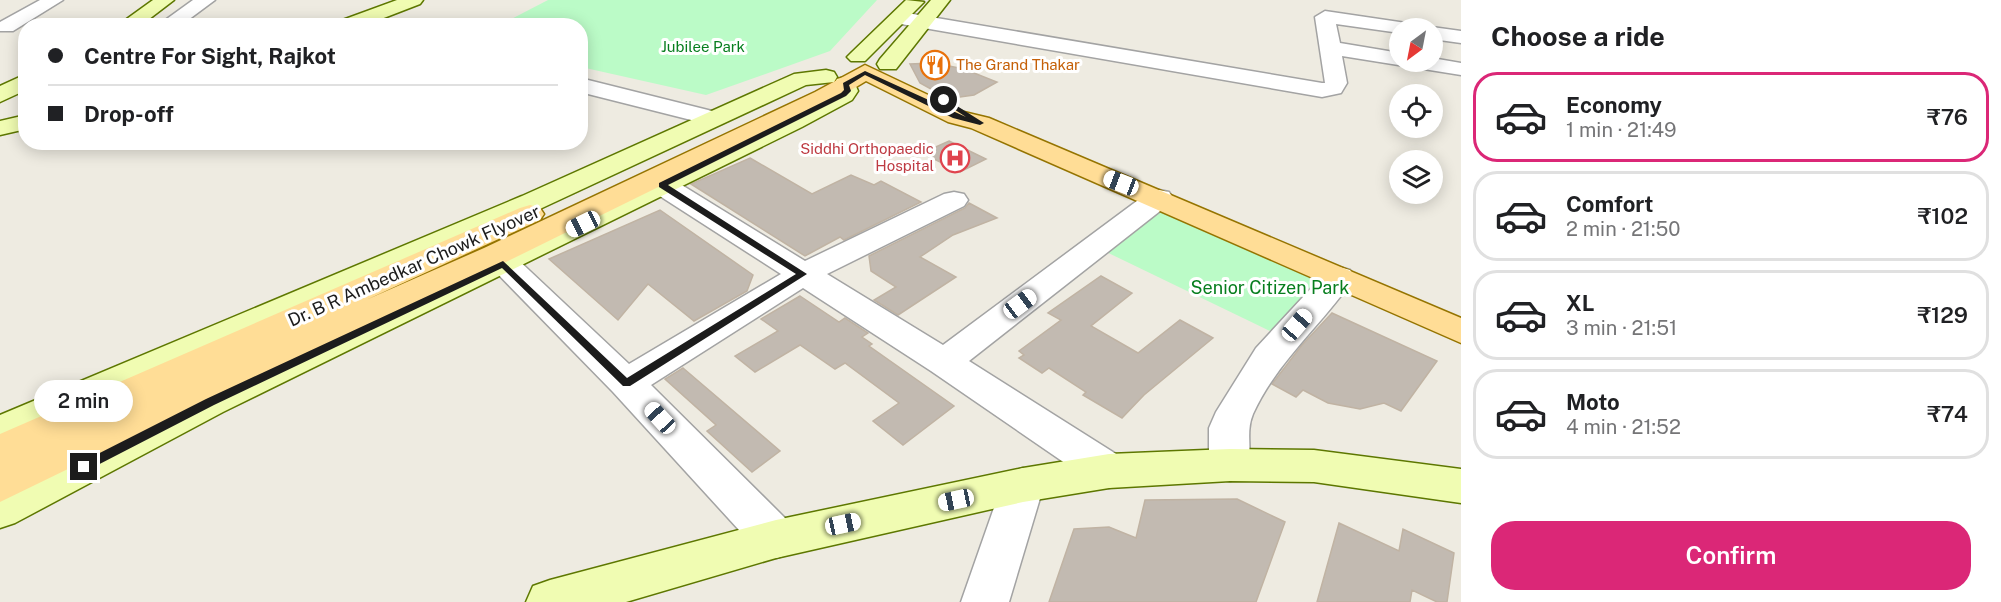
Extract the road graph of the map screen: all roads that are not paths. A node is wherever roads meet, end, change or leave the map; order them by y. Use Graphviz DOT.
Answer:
graph roads {
  1 [pos="54,0"];
  2 [pos="165,0"];
  3 [pos="206,0"];
  4 [pos="414,0"];
  5 [pos="435,0"];
  6 [pos="916,0"];
  7 [pos="940,0"];
  8 [pos="22,18"];
  9 [pos="138,18"];
  10 [pos="178,18"];
  11 [pos="366,18"];
  12 [pos="389,18"];
  13 [pos="901,18"];
  14 [pos="18,20"];
  15 [pos="924,22"];
  16 [pos="1389,26"];
  17 [pos="6,27"];
  18 [pos="1443,35"];
  19 [pos="1461,37"];
  20 [pos="1330,48"];
  21 [pos="1389,57"];
  22 [pos="1443,66"];
  23 [pos="1461,69"];
  24 [pos="851,75"];
  25 [pos="18,85"];
  26 [pos="588,87"];
  27 [pos="0,95"];
  28 [pos="18,114"];
  29 [pos="0,118"];
  30 [pos="711,118"];
  31 [pos="18,124"];
  32 [pos="0,128"];
  33 [pos="662,185"];
  34 [pos="1160,198"];
  35 [pos="954,200"];
  36 [pos="503,264"];
  37 [pos="803,274"];
  38 [pos="1339,277"];
  39 [pos="1461,331"];
  40 [pos="944,362"];
  41 [pos="626,383"];
  42 [pos="0,432"];
  43 [pos="0,451"];
  44 [pos="1230,465"];
  45 [pos="1109,471"];
  46 [pos="0,485"];
  47 [pos="1023,486"];
  48 [pos="1461,486"];
  49 [pos="0,510"];
  50 [pos="776,539"];
  51 [pos="550,602"];
  52 [pos="984,602"];
  1 -- 8 [label="street"];
  2 -- 9 [label="street"];
  3 -- 10 [label="street"];
  4 -- 11 [label="street"];
  5 -- 12 [label="street"];
  6 -- 13 [label="street"];
  7 -- 15 [label="street"];
  13 -- 15 [label="street"];
  13 -- 24 [label="street"];
  14 -- 17 [label="street"];
  15 -- 20 [label="street"];
  15 -- 24 [label="street"];
  16 -- 20 [label="street"];
  18 -- 19 [label="street"];
  20 -- 21 [label="street"];
  22 -- 23 [label="street"];
  24 -- 30 [label="street"];
  24 -- 33 [label="street"];
  24 -- 34 [label="main road"];
  24 -- 43 [label="main road, Dr. B R Ambedkar Chowk Flyover"];
  24 -- 46 [label="main road, Dr. B R Ambedkar Chowk Flyover"];
  25 -- 27 [label="street"];
  26 -- 30 [label="street"];
  28 -- 29 [label="street"];
  30 -- 42 [label="street"];
  31 -- 32 [label="street"];
  33 -- 36 [label="street"];
  33 -- 37 [label="street"];
  34 -- 38 [label="main road"];
  34 -- 40 [label="street"];
  35 -- 37 [label="street"];
  36 -- 41 [label="street"];
  36 -- 49 [label="street"];
  37 -- 40 [label="street"];
  37 -- 41 [label="street"];
  38 -- 39 [label="main road"];
  38 -- 44 [label="street"];
  40 -- 45 [label="street"];
  41 -- 50 [label="street"];
  44 -- 45 [label="street"];
  44 -- 48 [label="street"];
  45 -- 47 [label="street"];
  47 -- 50 [label="street"];
  47 -- 52 [label="street"];
  50 -- 51 [label="street"];
}
